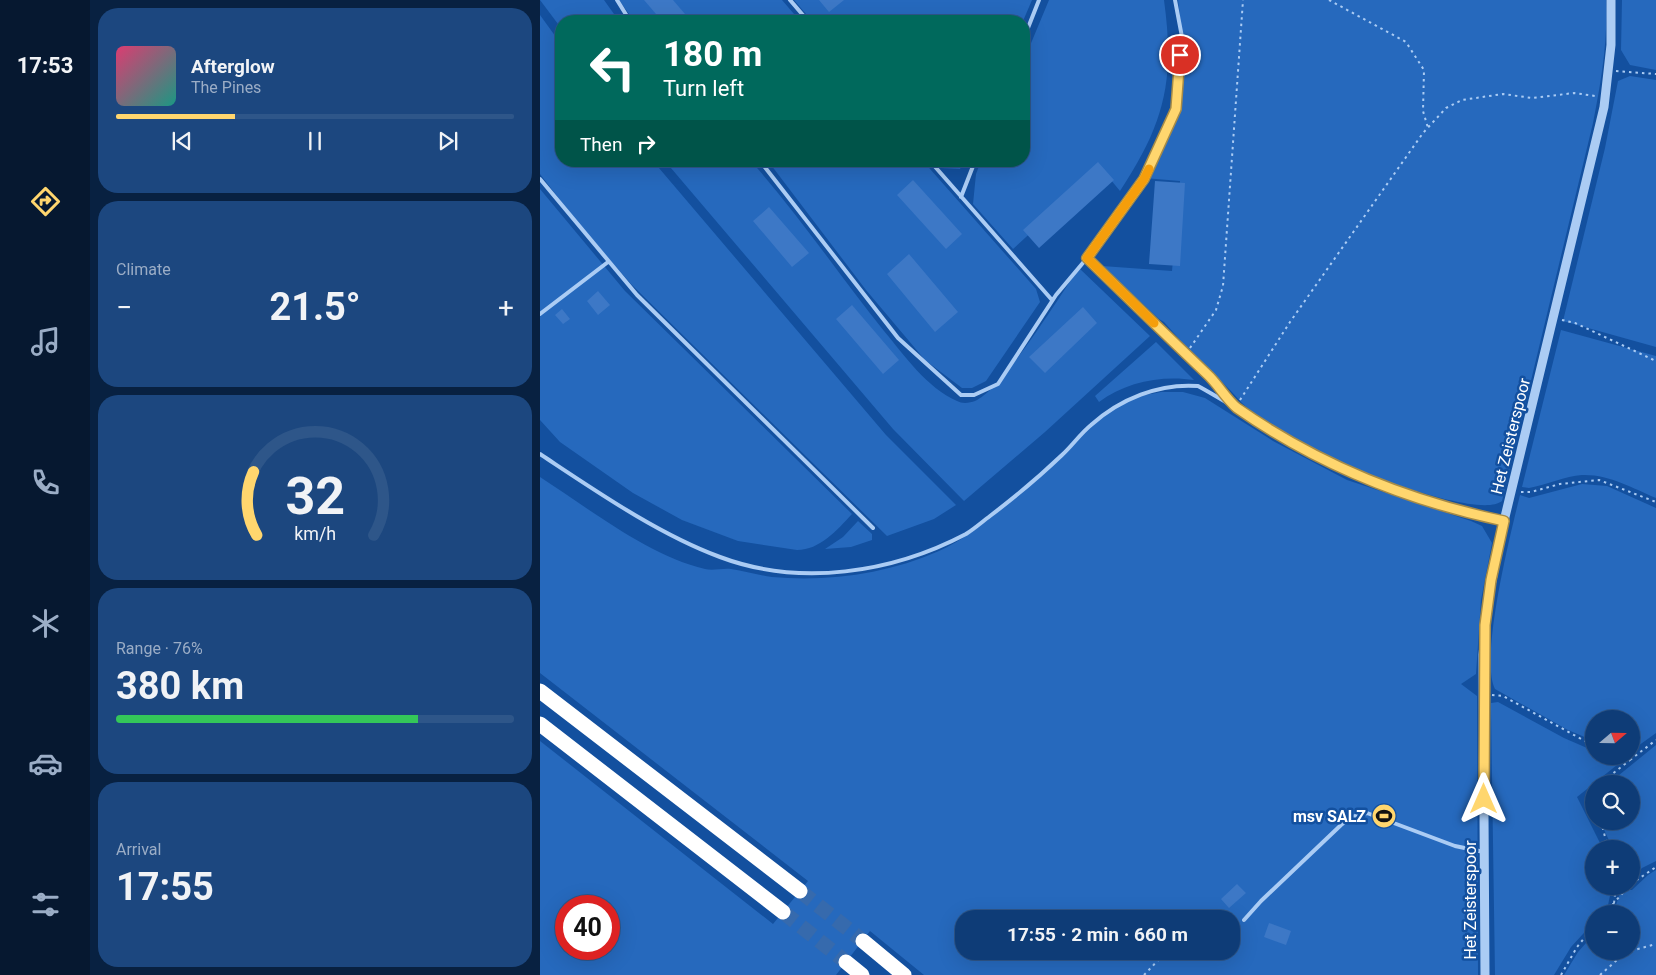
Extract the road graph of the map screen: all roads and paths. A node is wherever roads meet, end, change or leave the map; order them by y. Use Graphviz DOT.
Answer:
graph roads {
  1 [pos="617,0"];
  2 [pos="790,0"];
  3 [pos="1039,0"];
  4 [pos="1175,0"];
  5 [pos="1243,0"];
  6 [pos="1329,0"];
  7 [pos="1610,0"];
  8 [pos="626,15"];
  9 [pos="803,15"];
  10 [pos="1030,23"];
  11 [pos="1609,70"];
  12 [pos="1656,74"];
  13 [pos="1605,99"];
  14 [pos="1428,128"];
  15 [pos="765,167"];
  16 [pos="935,167"];
  17 [pos="973,167"];
  18 [pos="540,179"];
  19 [pos="961,197"];
  20 [pos="1087,258"];
  21 [pos="608,262"];
  22 [pos="1052,300"];
  23 [pos="540,314"];
  24 [pos="1554,318"];
  25 [pos="1186,353"];
  26 [pos="1656,360"];
  27 [pos="1236,407"];
  28 [pos="540,454"];
  29 [pos="1512,490"];
  30 [pos="1656,502"];
  31 [pos="1504,521"];
  32 [pos="873,528"];
  33 [pos="540,691"];
  34 [pos="1484,692"];
  35 [pos="540,724"];
  36 [pos="1656,740"];
  37 [pos="1585,741"];
  38 [pos="1640,752"];
  39 [pos="1624,765"];
  40 [pos="1611,775"];
  41 [pos="1484,852"];
  42 [pos="1656,867"];
  43 [pos="1640,878"];
  44 [pos="800,891"];
  45 [pos="1615,895"];
  46 [pos="1621,895"];
  47 [pos="1614,902"];
  48 [pos="1612,905"];
  49 [pos="783,912"];
  50 [pos="1244,920"];
  51 [pos="1585,937"];
  52 [pos="862,941"];
  53 [pos="1656,944"];
  54 [pos="1640,948"];
  55 [pos="1158,960"];
  56 [pos="1617,960"];
  57 [pos="846,962"];
  58 [pos="862,975"];
  59 [pos="904,975"];
  60 [pos="1144,975"];
  61 [pos="1485,975"];
  62 [pos="1561,975"];
  63 [pos="1600,975"];
  1 -- 8 [label="lane"];
  2 -- 9 [label="lane"];
  3 -- 10 [label="lane"];
  4 -- 20 [label="lane"];
  5 -- 25 [label="path"];
  6 -- 14 [label="path"];
  7 -- 11 [label="street, Het Zeisterspoor"];
  11 -- 12 [label="path"];
  11 -- 13 [label="street, Het Zeisterspoor"];
  13 -- 14 [label="path"];
  13 -- 24 [label="street, Het Zeisterspoor"];
  14 -- 27 [label="path"];
  15 -- 22 [label="lane"];
  16 -- 19 [label="lane"];
  17 -- 19 [label="lane"];
  18 -- 21 [label="lane"];
  19 -- 22 [label="lane"];
  20 -- 22 [label="lane"];
  20 -- 25 [label="lane"];
  21 -- 23 [label="lane"];
  21 -- 32 [label="lane"];
  24 -- 26 [label="path"];
  24 -- 29 [label="street, Het Zeisterspoor"];
  25 -- 27 [label="lane"];
  27 -- 28 [label="lane"];
  27 -- 31 [label="lane"];
  29 -- 30 [label="path"];
  29 -- 31 [label="street, Het Zeisterspoor"];
  31 -- 34 [label="street, Het Zeisterspoor"];
  33 -- 44 [label="highway"];
  34 -- 37 [label="path"];
  34 -- 41 [label="street, Het Zeisterspoor"];
  35 -- 49 [label="highway"];
  36 -- 38 [label="path"];
  39 -- 40 [label="path"];
  41 -- 50 [label="lane"];
  41 -- 61 [label="street, Het Zeisterspoor"];
  42 -- 43 [label="path"];
  45 -- 47 [label="path"];
  46 -- 47 [label="path"];
  47 -- 48 [label="path"];
  51 -- 62 [label="path"];
  52 -- 59 [label="highway"];
  53 -- 54 [label="path"];
  55 -- 60 [label="path"];
  56 -- 63 [label="path"];
  57 -- 58 [label="highway"];
}
